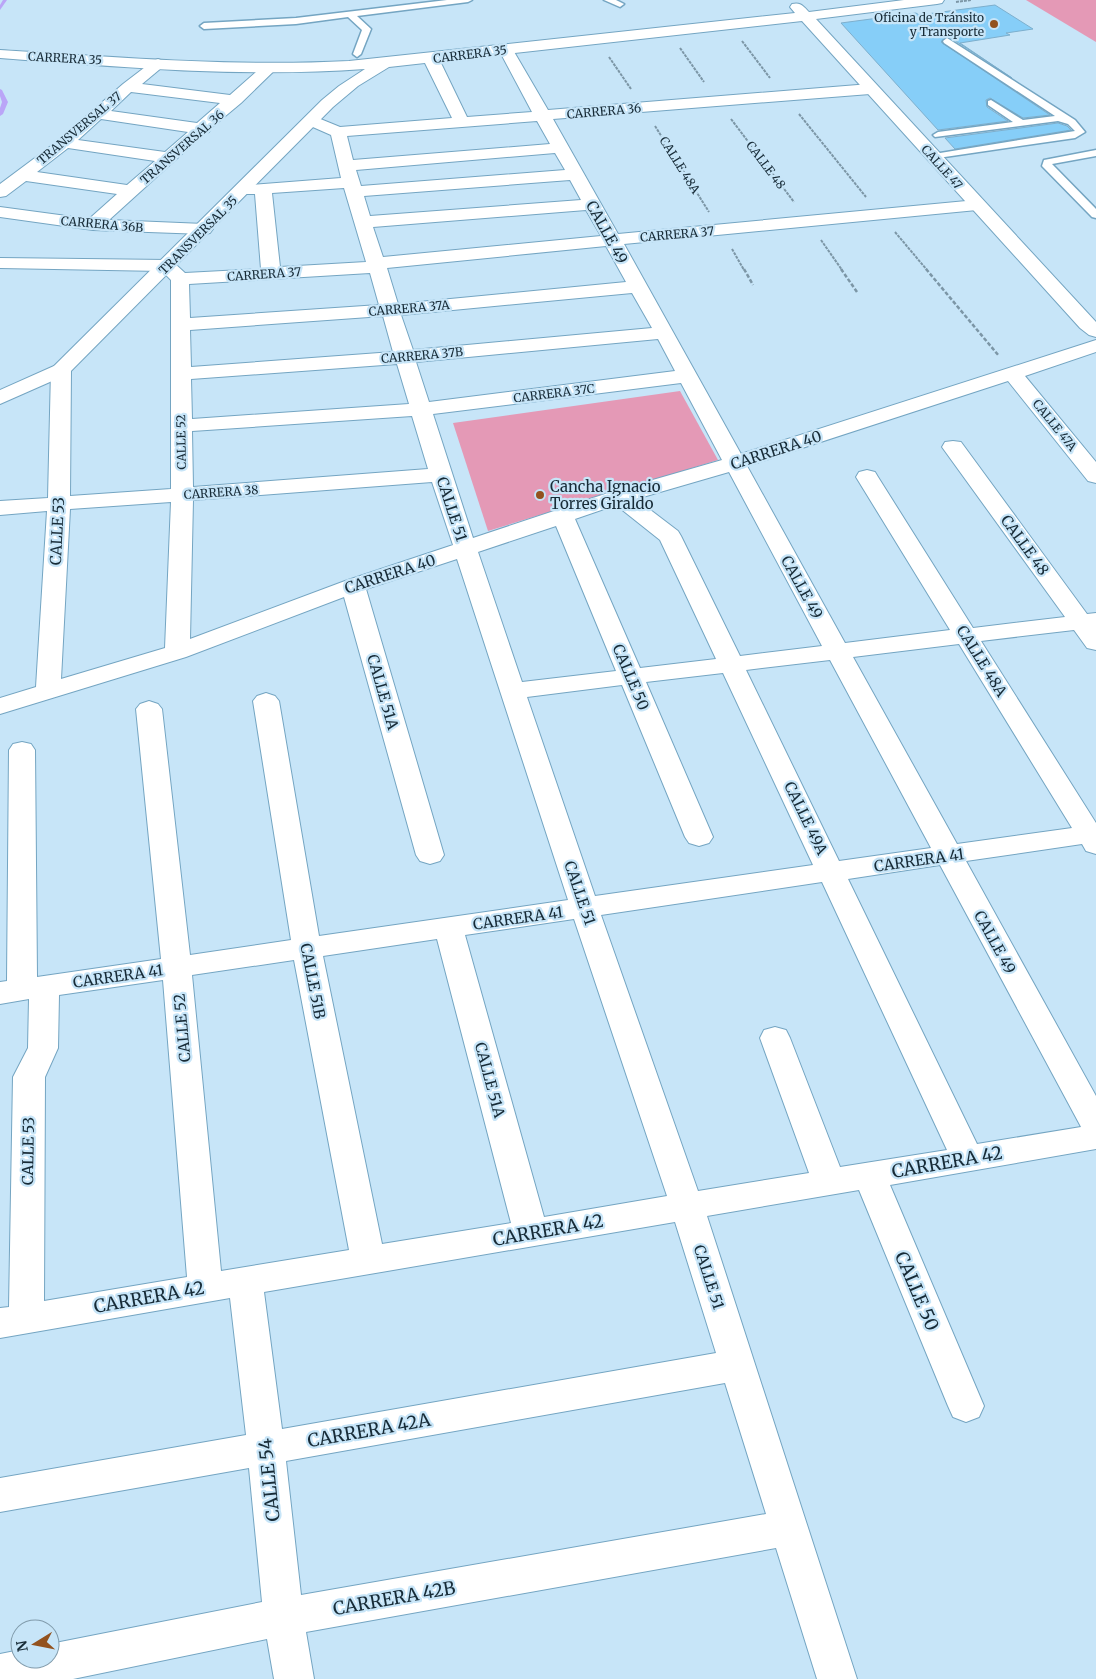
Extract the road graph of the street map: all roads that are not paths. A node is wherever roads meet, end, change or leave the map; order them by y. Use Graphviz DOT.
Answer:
graph roads {
  1 [pos="468,0"];
  2 [pos="608,0"];
  3 [pos="871,0"];
  4 [pos="937,0"];
  5 [pos="620,4"];
  6 [pos="812,10"];
  7 [pos="352,15"];
  8 [pos="204,26"];
  9 [pos="947,41"];
  10 [pos="0,45"];
  11 [pos="506,50"];
  12 [pos="0,54"];
  13 [pos="357,54"];
  14 [pos="428,54"];
  15 [pos="390,62"];
  16 [pos="158,64"];
  17 [pos="279,67"];
  18 [pos="128,86"];
  19 [pos="870,89"];
  20 [pos="336,95"];
  21 [pos="235,100"];
  22 [pos="991,102"];
  23 [pos="99,114"];
  24 [pos="543,116"];
  25 [pos="1065,118"];
  26 [pos="312,121"];
  27 [pos="925,121"];
  28 [pos="1020,122"];
  29 [pos="462,123"];
  30 [pos="203,129"];
  31 [pos="338,132"];
  32 [pos="938,135"];
  33 [pos="65,142"];
  34 [pos="561,148"];
  35 [pos="1096,153"];
  36 [pos="956,155"];
  37 [pos="934,157"];
  38 [pos="168,158"];
  39 [pos="969,168"];
  40 [pos="576,174"];
  41 [pos="22,175"];
  42 [pos="351,180"];
  43 [pos="263,189"];
  44 [pos="243,190"];
  45 [pos="131,191"];
  46 [pos="0,192"];
  47 [pos="592,204"];
  48 [pos="977,205"];
  49 [pos="0,212"];
  50 [pos="1096,215"];
  51 [pos="364,222"];
  52 [pos="93,225"];
  53 [pos="204,229"];
  54 [pos="612,240"];
  55 [pos="0,263"];
  56 [pos="377,265"];
  57 [pos="173,273"];
  58 [pos="271,274"];
  59 [pos="638,287"];
  60 [pos="391,310"];
  61 [pos="179,325"];
  62 [pos="1096,330"];
  63 [pos="664,333"];
  64 [pos="1096,346"];
  65 [pos="405,357"];
  66 [pos="61,370"];
  67 [pos="181,374"];
  68 [pos="1013,374"];
  69 [pos="688,376"];
  70 [pos="0,398"];
  71 [pos="421,409"];
  72 [pos="181,426"];
  73 [pos="953,447"];
  74 [pos="735,463"];
  75 [pos="441,475"];
  76 [pos="1096,476"];
  77 [pos="867,477"];
  78 [pos="182,495"];
  79 [pos="620,497"];
  80 [pos="59,504"];
  81 [pos="0,508"];
  82 [pos="562,516"];
  83 [pos="465,550"];
  84 [pos="353,586"];
  85 [pos="1088,621"];
  86 [pos="966,636"];
  87 [pos="1096,643"];
  88 [pos="177,652"];
  89 [pos="838,652"];
  90 [pos="732,665"];
  91 [pos="631,677"];
  92 [pos="48,691"];
  93 [pos="512,691"];
  94 [pos="266,701"];
  95 [pos="0,706"];
  96 [pos="149,709"];
  97 [pos="22,750"];
  98 [pos="699,837"];
  99 [pos="1094,838"];
  100 [pos="430,855"];
  101 [pos="948,856"];
  102 [pos="832,873"];
  103 [pos="585,909"];
  104 [pos="449,928"];
  105 [pos="307,949"];
  106 [pos="177,968"];
  107 [pos="22,990"];
  108 [pos="774,1038"];
  109 [pos="1096,1125"];
  110 [pos="1096,1137"];
  111 [pos="968,1159"];
  112 [pos="869,1176"];
  113 [pos="829,1182"];
  114 [pos="686,1206"];
  115 [pos="531,1232"];
  116 [pos="368,1260"];
  117 [pos="245,1281"];
  118 [pos="206,1288"];
  119 [pos="13,1320"];
  120 [pos="737,1365"];
  121 [pos="966,1406"];
  122 [pos="266,1448"];
  123 [pos="0,1495"];
  124 [pos="788,1528"];
  125 [pos="283,1617"];
  126 [pos="0,1674"];
  127 [pos="294,1679"];
  128 [pos="836,1679"];
  1 -- 7 [label="lane"];
  2 -- 5 [label="lane"];
  3 -- 6 [label="street, CARRERA 35"];
  4 -- 6 [label="street, CARRERA 35"];
  6 -- 11 [label="street, CARRERA 35"];
  6 -- 14 [label="street, CARRERA 35"];
  6 -- 19 [label="street, CALLE 47"];
  7 -- 8 [label="lane"];
  7 -- 13 [label="lane"];
  9 -- 25 [label="lane"];
  10 -- 13 [label="street, CARRERA 35"];
  11 -- 14 [label="street, CARRERA 35"];
  11 -- 24 [label="street, CALLE 49"];
  12 -- 16 [label="street, CARRERA 35"];
  13 -- 14 [label="street, CARRERA 35"];
  14 -- 15 [label="street"];
  14 -- 29 [label="street"];
  15 -- 17 [label="street, CARRERA 35"];
  15 -- 20 [label="street, TRANSVERSAL 35"];
  16 -- 17 [label="street, CARRERA 35"];
  16 -- 18 [label="street, TRANSVERSAL 37"];
  17 -- 20 [label="street"];
  17 -- 21 [label="street, TRANSVERSAL 36"];
  18 -- 21 [label="street"];
  18 -- 23 [label="street, TRANSVERSAL 37"];
  19 -- 24 [label="street, CARRERA 36"];
  19 -- 37 [label="street, CALLE 47"];
  20 -- 26 [label="street, TRANSVERSAL 35"];
  21 -- 30 [label="street, TRANSVERSAL 36"];
  22 -- 28 [label="lane"];
  23 -- 30 [label="street"];
  23 -- 33 [label="street, TRANSVERSAL 37"];
  24 -- 29 [label="street, CARRERA 36"];
  24 -- 34 [label="street, CALLE 49"];
  25 -- 28 [label="lane"];
  25 -- 36 [label="lane"];
  26 -- 31 [label="street"];
  26 -- 44 [label="street, TRANSVERSAL 35"];
  27 -- 32 [label="street, CALLE 47"];
  28 -- 32 [label="lane"];
  29 -- 31 [label="street, CARRERA 36"];
  30 -- 38 [label="street, TRANSVERSAL 36"];
  31 -- 42 [label="street, CALLE 51"];
  32 -- 36 [label="street, CALLE 47"];
  33 -- 38 [label="street"];
  33 -- 41 [label="street, TRANSVERSAL 37"];
  34 -- 40 [label="street, CALLE 49"];
  34 -- 42 [label="street"];
  35 -- 50 [label="lane"];
  36 -- 37 [label="lane"];
  36 -- 39 [label="street, CALLE 47"];
  37 -- 48 [label="street, CALLE 47"];
  38 -- 45 [label="street, TRANSVERSAL 36"];
  40 -- 42 [label="street"];
  40 -- 47 [label="street, CALLE 49"];
  41 -- 45 [label="street"];
  41 -- 46 [label="street, TRANSVERSAL 37"];
  42 -- 43 [label="street"];
  42 -- 51 [label="street, CALLE 51"];
  43 -- 44 [label="street"];
  43 -- 58 [label="street"];
  44 -- 53 [label="street, TRANSVERSAL 35"];
  45 -- 52 [label="street, TRANSVERSAL 36"];
  47 -- 51 [label="street"];
  47 -- 54 [label="street, CALLE 49"];
  48 -- 54 [label="street, CARRERA 37"];
  48 -- 62 [label="street, CALLE 47"];
  49 -- 52 [label="street, CARRERA 36B"];
  51 -- 56 [label="street, CALLE 51"];
  52 -- 53 [label="street, CARRERA 36B"];
  53 -- 57 [label="street, TRANSVERSAL 35"];
  54 -- 56 [label="street, CARRERA 37"];
  54 -- 59 [label="street, CALLE 49"];
  55 -- 57 [label="street, CARRERA 37"];
  56 -- 58 [label="street, CARRERA 37"];
  56 -- 60 [label="street, CALLE 51"];
  57 -- 58 [label="street, CARRERA 37"];
  57 -- 61 [label="street, CALLE 52"];
  57 -- 66 [label="street, TRANSVERSAL 35"];
  59 -- 60 [label="street, CARRERA 37A"];
  59 -- 63 [label="street, CALLE 49"];
  60 -- 61 [label="street, CARRERA 37A"];
  60 -- 65 [label="street, CALLE 51"];
  61 -- 67 [label="street, CALLE 52"];
  63 -- 65 [label="street, CARRERA 37B"];
  63 -- 69 [label="street, CALLE 49"];
  64 -- 68 [label="street, CARRERA 40"];
  65 -- 67 [label="street, CARRERA 37B"];
  65 -- 71 [label="street, CALLE 51"];
  66 -- 70 [label="street, TRANSVERSAL 35"];
  66 -- 80 [label="street, CALLE 53"];
  67 -- 72 [label="street, CALLE 52"];
  68 -- 74 [label="street, CARRERA 40"];
  68 -- 76 [label="street, CALLE 47A"];
  69 -- 71 [label="street, CARRERA 37C"];
  69 -- 74 [label="street, CALLE 49"];
  71 -- 72 [label="street, CARRERA 37C"];
  71 -- 75 [label="street, CALLE 51"];
  72 -- 78 [label="street, CALLE 52"];
  73 -- 85 [label="street, CALLE 48"];
  74 -- 79 [label="street, CARRERA 40"];
  74 -- 89 [label="street, CALLE 49"];
  75 -- 78 [label="street, CARRERA 38"];
  75 -- 83 [label="street, CALLE 51"];
  77 -- 86 [label="street, CALLE 48A"];
  78 -- 80 [label="street, CARRERA 38"];
  78 -- 88 [label="street, CALLE 52"];
  79 -- 82 [label="street, CARRERA 40"];
  79 -- 90 [label="street, CALLE 49A"];
  80 -- 81 [label="street, CARRERA 38"];
  80 -- 92 [label="street, CALLE 53"];
  82 -- 83 [label="street, CARRERA 40"];
  82 -- 91 [label="street, CALLE 50"];
  83 -- 84 [label="street, CARRERA 40"];
  83 -- 93 [label="street, CALLE 51"];
  84 -- 88 [label="street, CARRERA 40"];
  84 -- 100 [label="street, CALLE 51A"];
  85 -- 86 [label="street"];
  85 -- 87 [label="street, CALLE 48"];
  86 -- 89 [label="street"];
  86 -- 99 [label="street, CALLE 48A"];
  88 -- 92 [label="street, CARRERA 40"];
  89 -- 90 [label="street"];
  89 -- 101 [label="street, CALLE 49"];
  90 -- 91 [label="street"];
  90 -- 102 [label="street, CALLE 49A"];
  91 -- 93 [label="street"];
  91 -- 98 [label="street, CALLE 50"];
  92 -- 95 [label="street, CARRERA 40"];
  93 -- 103 [label="street, CALLE 51"];
  94 -- 105 [label="street, CALLE 51B"];
  96 -- 106 [label="street, CALLE 52"];
  97 -- 107 [label="street, CALLE 53"];
  99 -- 101 [label="street, CARRERA 41"];
  101 -- 102 [label="street, CARRERA 41"];
  101 -- 109 [label="street, CALLE 49"];
  102 -- 103 [label="street, CARRERA 41"];
  102 -- 111 [label="street, CALLE 49A"];
  103 -- 104 [label="street, CARRERA 41"];
  103 -- 114 [label="street, CALLE 51"];
  104 -- 105 [label="street, CARRERA 41"];
  104 -- 115 [label="street, CALLE 51A"];
  105 -- 106 [label="street, CARRERA 41"];
  105 -- 116 [label="street, CALLE 51B"];
  106 -- 107 [label="street, CARRERA 41"];
  106 -- 118 [label="street, CALLE 52"];
  107 -- 119 [label="street, CALLE 53"];
  108 -- 113 [label="street"];
  110 -- 111 [label="street, CARRERA 42"];
  111 -- 112 [label="street, CARRERA 42"];
  112 -- 113 [label="street, CARRERA 42"];
  112 -- 121 [label="street, CALLE 50"];
  113 -- 114 [label="street, CARRERA 42"];
  114 -- 115 [label="street, CARRERA 42"];
  114 -- 120 [label="street, CALLE 51"];
  115 -- 116 [label="street, CARRERA 42"];
  116 -- 117 [label="street, CARRERA 42"];
  117 -- 118 [label="street, CARRERA 42"];
  117 -- 122 [label="street, CALLE 54"];
  118 -- 119 [label="street, CARRERA 42"];
  120 -- 122 [label="street, CARRERA 42A"];
  120 -- 124 [label="street, CALLE 51"];
  122 -- 123 [label="street, CARRERA 42A"];
  122 -- 125 [label="street, CALLE 54"];
  124 -- 125 [label="street, CARRERA 42B"];
  124 -- 128 [label="street, CALLE 51"];
  125 -- 126 [label="street, CARRERA 42B"];
  125 -- 127 [label="street, CALLE 54"];
}
